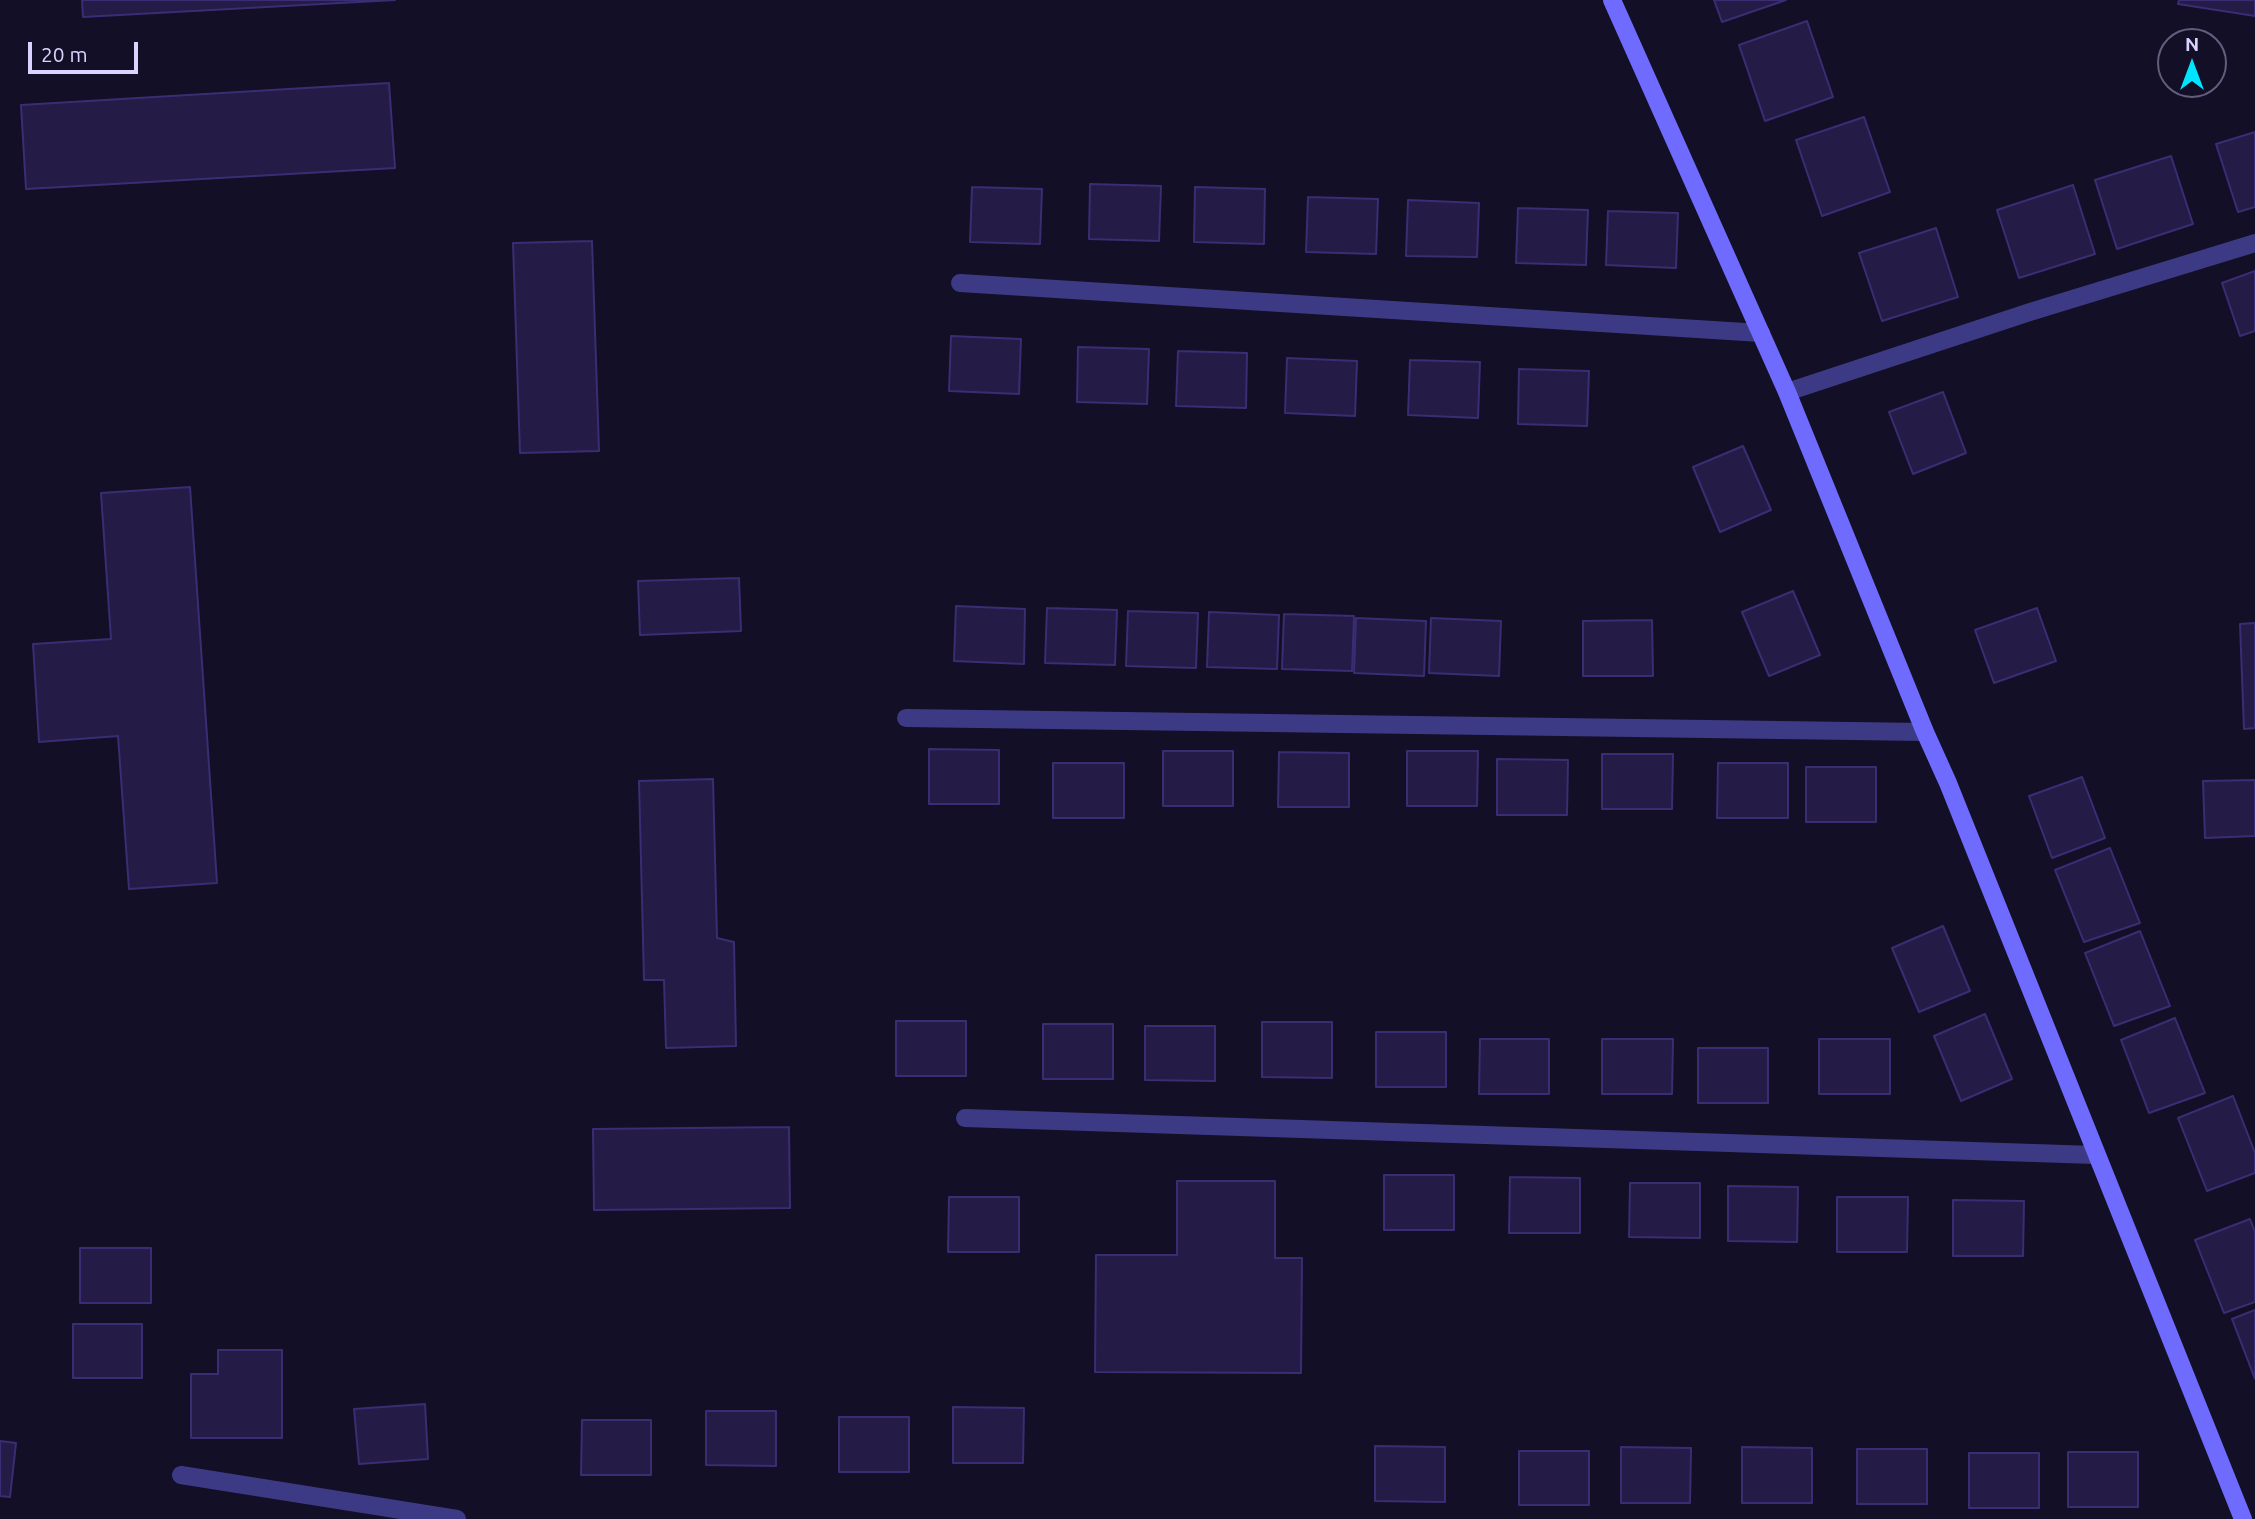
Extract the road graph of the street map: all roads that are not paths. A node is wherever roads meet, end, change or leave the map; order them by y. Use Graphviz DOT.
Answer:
graph roads {
  1 [pos="1612,0"];
  2 [pos="2255,243"];
  3 [pos="960,283"];
  4 [pos="1761,333"];
  5 [pos="1787,392"];
  6 [pos="906,718"];
  7 [pos="1925,732"];
  8 [pos="965,1118"];
  9 [pos="2095,1155"];
  10 [pos="181,1475"];
  11 [pos="457,1519"];
  12 [pos="2243,1519"];
  1 -- 4 [label="street"];
  2 -- 5 [label="street"];
  3 -- 4 [label="street"];
  4 -- 5 [label="street"];
  5 -- 7 [label="street"];
  6 -- 7 [label="street"];
  7 -- 9 [label="street"];
  8 -- 9 [label="street"];
  9 -- 12 [label="street"];
  10 -- 11 [label="street"];
}
